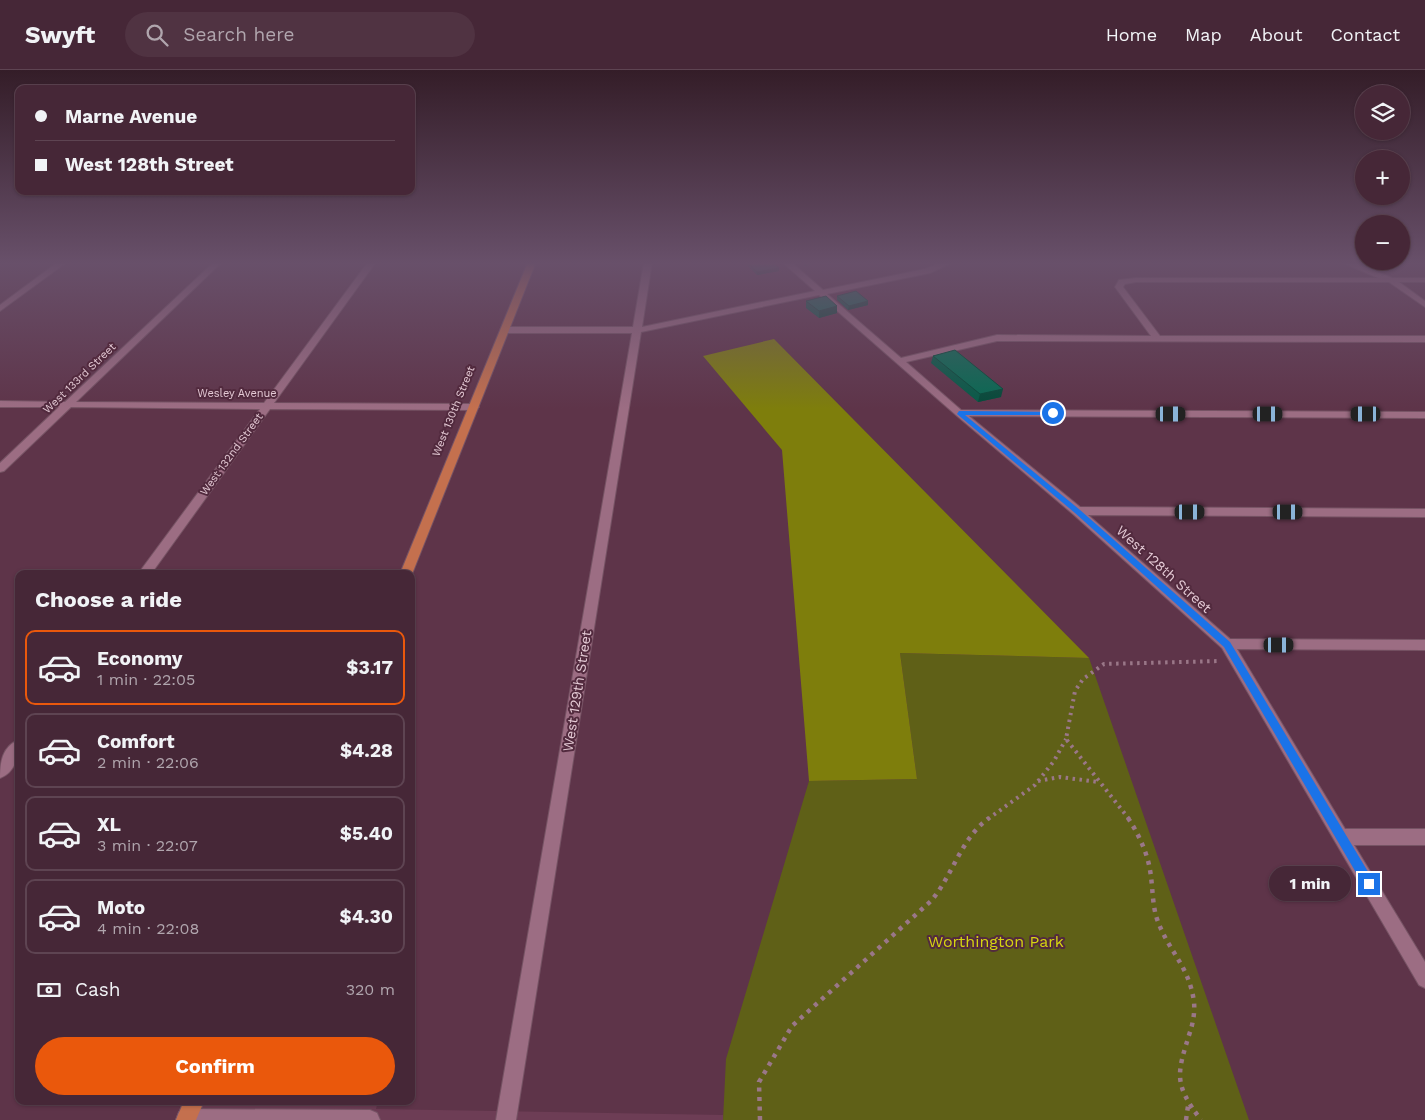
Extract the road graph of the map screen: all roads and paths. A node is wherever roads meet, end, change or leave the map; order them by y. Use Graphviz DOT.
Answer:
graph roads {
  1 [pos="167,311"];
  2 [pos="336,311"];
  3 [pos="513,311"];
  4 [pos="640,311"];
  5 [pos="731,311"];
  6 [pos="842,311"];
  7 [pos="1137,311"];
  8 [pos="506,330"];
  9 [pos="637,330"];
  10 [pos="1157,338"];
  11 [pos="1425,339"];
  12 [pos="902,360"];
  13 [pos="0,404"];
  14 [pos="69,404"];
  15 [pos="266,405"];
  16 [pos="474,407"];
  17 [pos="959,413"];
  18 [pos="1425,415"];
  19 [pos="0,469"];
  20 [pos="1077,511"];
  21 [pos="1425,513"];
  22 [pos="147,570"];
  23 [pos="408,570"];
  24 [pos="1227,644"];
  25 [pos="1425,645"];
  26 [pos="1220,661"];
  27 [pos="1066,739"];
  28 [pos="15,751"];
  29 [pos="0,771"];
  30 [pos="1037,782"];
  31 [pos="1099,782"];
  32 [pos="1340,836"];
  33 [pos="1425,837"];
  34 [pos="1425,979"];
  35 [pos="1188,1106"];
  36 [pos="189,1113"];
  37 [pos="370,1120"];
  38 [pos="506,1120"];
  39 [pos="760,1120"];
  40 [pos="1186,1120"];
  41 [pos="1201,1120"];
  1 -- 14 [label="street, West 133rd Street"];
  2 -- 15 [label="street, West 132nd Street"];
  3 -- 8 [label="main road, West 130th Street"];
  4 -- 9 [label="street, West 129th Street"];
  5 -- 9 [label="street"];
  6 -- 12 [label="street, West 128th Street"];
  7 -- 10 [label="street"];
  8 -- 9 [label="street"];
  8 -- 16 [label="main road, West 130th Street"];
  9 -- 38 [label="street, West 129th Street"];
  10 -- 11 [label="street"];
  10 -- 12 [label="street"];
  12 -- 17 [label="street, West 128th Street"];
  13 -- 14 [label="street, Wesley Avenue"];
  14 -- 15 [label="street, Wesley Avenue"];
  14 -- 19 [label="street, West 133rd Street"];
  15 -- 16 [label="street, Wesley Avenue"];
  15 -- 22 [label="street, West 132nd Street"];
  16 -- 23 [label="main road, West 130th Street"];
  17 -- 18 [label="street"];
  17 -- 20 [label="street, West 128th Street"];
  20 -- 21 [label="street"];
  20 -- 24 [label="street, West 128th Street"];
  24 -- 25 [label="street"];
  24 -- 32 [label="street, West 128th Street"];
  26 -- 27 [label="path"];
  27 -- 30 [label="path"];
  27 -- 31 [label="path"];
  28 -- 29 [label="street"];
  30 -- 31 [label="path"];
  30 -- 39 [label="path"];
  31 -- 35 [label="path"];
  32 -- 33 [label="street"];
  32 -- 34 [label="street, West 128th Street"];
  35 -- 40 [label="path"];
  35 -- 41 [label="path"];
  36 -- 37 [label="street"];
}
